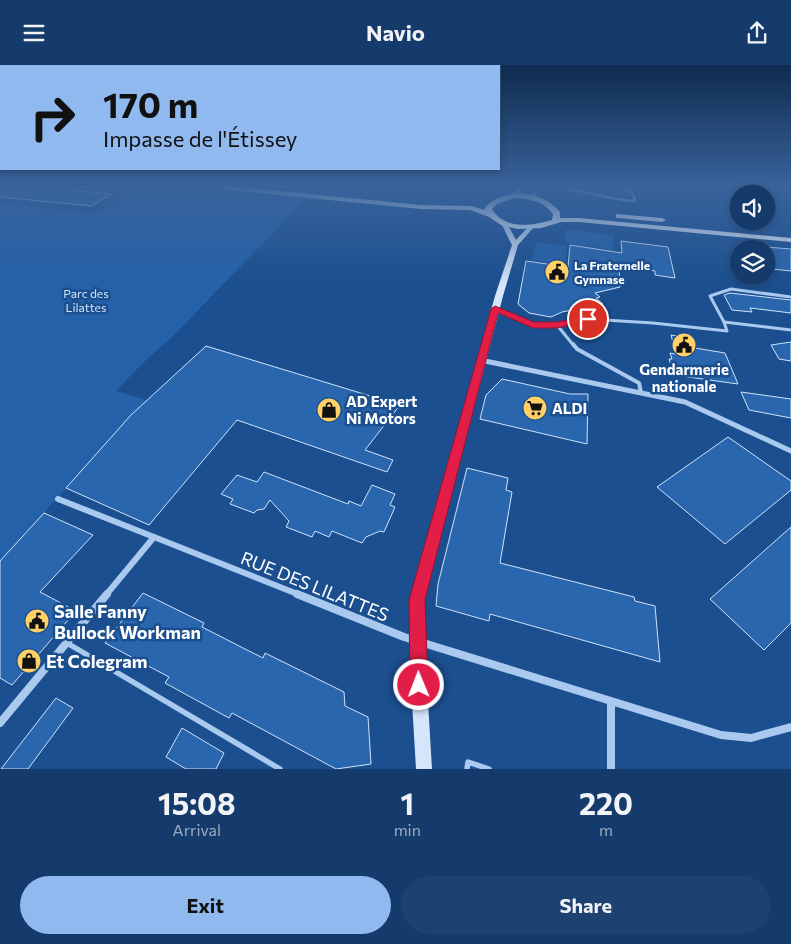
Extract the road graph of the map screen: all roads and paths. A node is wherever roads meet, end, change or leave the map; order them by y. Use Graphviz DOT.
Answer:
graph roads {
  1 [pos="497,219"];
  2 [pos="657,219"];
  3 [pos="555,221"];
  4 [pos="504,223"];
  5 [pos="530,227"];
  6 [pos="791,233"];
  7 [pos="791,240"];
  8 [pos="515,245"];
  9 [pos="791,297"];
  10 [pos="495,309"];
  11 [pos="724,322"];
  12 [pos="653,323"];
  13 [pos="557,325"];
  14 [pos="791,330"];
  15 [pos="480,360"];
  16 [pos="641,394"];
  17 [pos="791,451"];
  18 [pos="58,499"];
  19 [pos="154,537"];
  20 [pos="418,642"];
  21 [pos="66,643"];
  22 [pos="610,702"];
  23 [pos="0,723"];
  24 [pos="791,727"];
  25 [pos="280,769"];
  26 [pos="424,769"];
  27 [pos="467,769"];
  28 [pos="489,769"];
  29 [pos="611,769"];
  1 -- 4 [label="main road"];
  2 -- 6 [label="main road"];
  3 -- 5 [label="main road"];
  3 -- 7 [label="main road"];
  4 -- 5 [label="main road"];
  4 -- 8 [label="street"];
  5 -- 8 [label="street"];
  8 -- 10 [label="street"];
  9 -- 11 [label="lane"];
  10 -- 13 [label="lane"];
  10 -- 15 [label="street"];
  11 -- 12 [label="lane"];
  11 -- 14 [label="lane"];
  12 -- 13 [label="lane"];
  13 -- 16 [label="lane"];
  15 -- 16 [label="street"];
  15 -- 20 [label="street"];
  16 -- 17 [label="street"];
  18 -- 19 [label="street, RUE DES LILATTES"];
  19 -- 20 [label="street, RUE DES LILATTES"];
  19 -- 21 [label="street"];
  20 -- 22 [label="street, RUE DES LILATTES"];
  20 -- 26 [label="street"];
  21 -- 23 [label="street"];
  21 -- 25 [label="lane"];
  22 -- 24 [label="street, RUE DES LILATTES"];
  22 -- 29 [label="street"];
  27 -- 28 [label="lane"];
}
